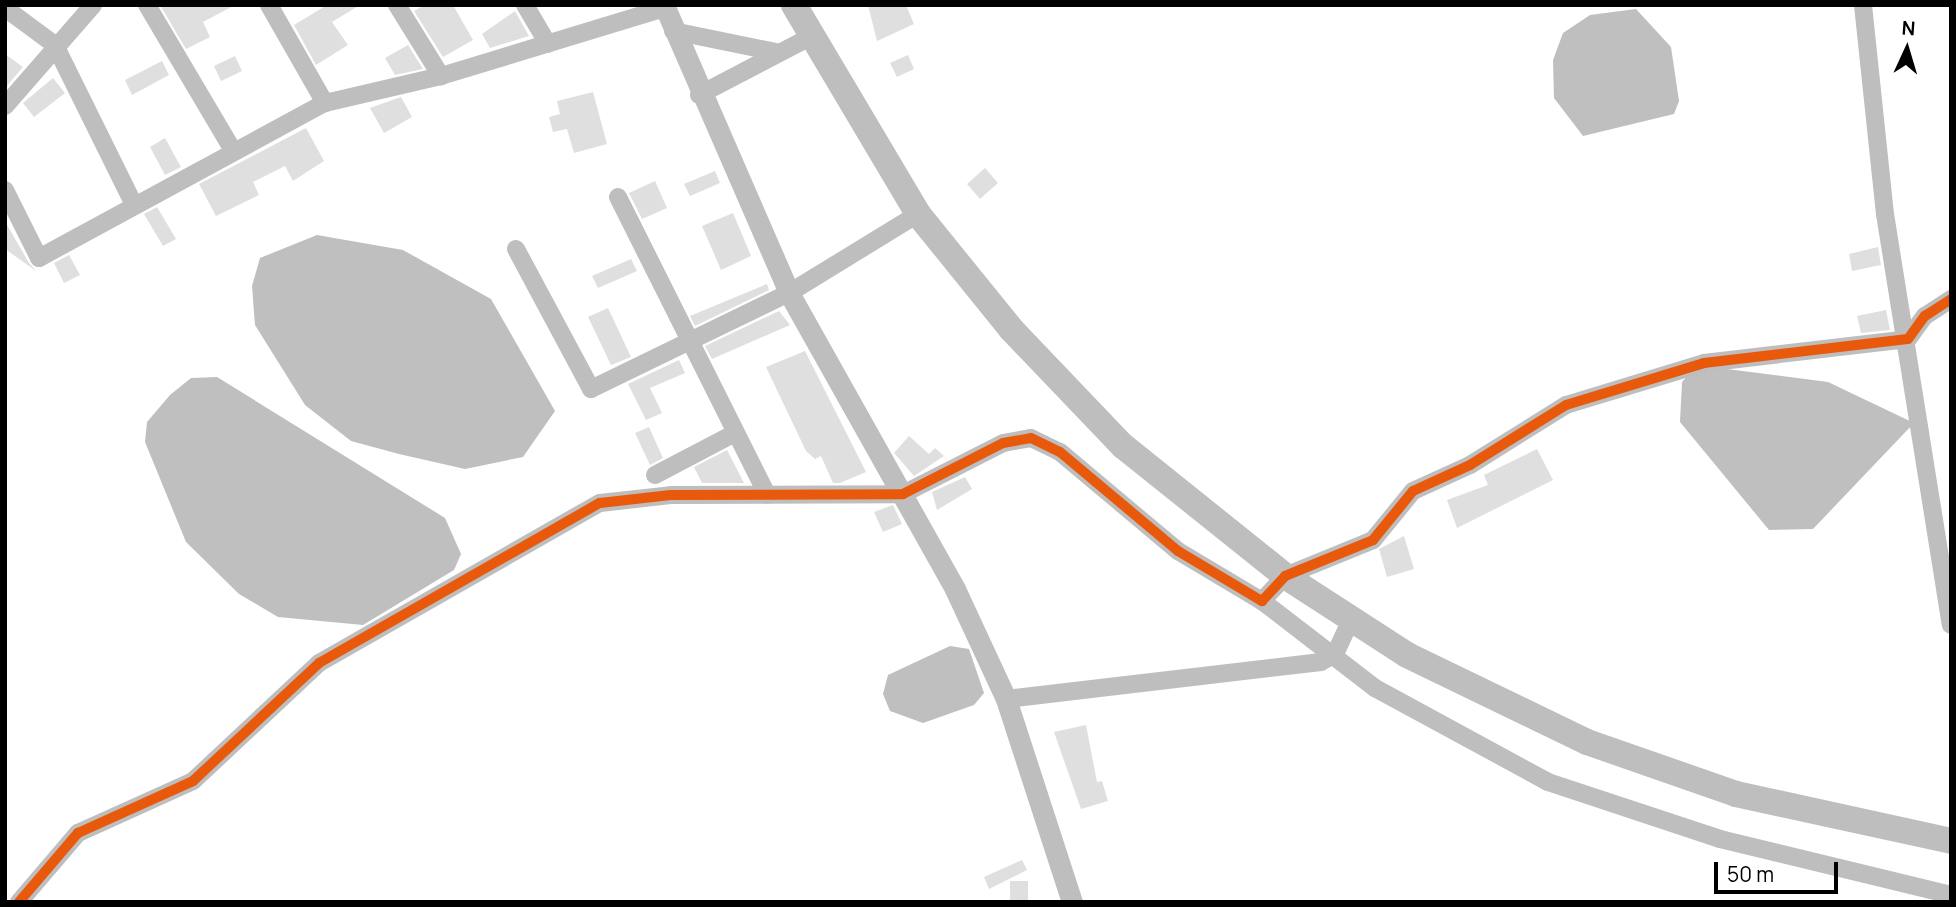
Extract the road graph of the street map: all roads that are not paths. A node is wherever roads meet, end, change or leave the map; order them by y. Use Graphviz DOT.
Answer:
graph roads {
  1 [pos="93,5"];
  2 [pos="147,5"];
  3 [pos="269,5"];
  4 [pos="397,5"];
  5 [pos="525,5"];
  6 [pos="794,5"];
  7 [pos="1863,5"];
  8 [pos="664,7"];
  9 [pos="5,8"];
  10 [pos="673,31"];
  11 [pos="812,36"];
  12 [pos="548,44"];
  13 [pos="55,45"];
  14 [pos="775,52"];
  15 [pos="441,76"];
  16 [pos="699,95"];
  17 [pos="324,103"];
  18 [pos="5,106"];
  19 [pos="232,149"];
  20 [pos="5,190"];
  21 [pos="618,197"];
  22 [pos="134,205"];
  23 [pos="918,214"];
  24 [pos="516,249"];
  25 [pos="789,293"];
  26 [pos="1951,299"];
  27 [pos="1908,339"];
  28 [pos="689,341"];
  29 [pos="733,434"];
  30 [pos="655,475"];
  31 [pos="903,494"];
  32 [pos="767,495"];
  33 [pos="1285,576"];
  34 [pos="1262,601"];
  35 [pos="1351,619"];
  36 [pos="1951,625"];
  37 [pos="1335,654"];
  38 [pos="1006,699"];
  39 [pos="1951,841"];
  40 [pos="1951,895"];
  41 [pos="19,902"];
  42 [pos="1072,902"];
  1 -- 13 [label="street"];
  2 -- 19 [label="street"];
  3 -- 17 [label="street"];
  4 -- 15 [label="street"];
  5 -- 12 [label="street"];
  6 -- 11 [label="main road"];
  7 -- 27 [label="street"];
  8 -- 10 [label="street"];
  8 -- 12 [label="street"];
  9 -- 13 [label="street"];
  10 -- 14 [label="street"];
  10 -- 16 [label="street"];
  11 -- 14 [label="street"];
  11 -- 23 [label="main road"];
  12 -- 15 [label="street"];
  13 -- 18 [label="street"];
  13 -- 22 [label="street"];
  14 -- 16 [label="street"];
  15 -- 17 [label="street"];
  16 -- 25 [label="street"];
  17 -- 19 [label="street"];
  19 -- 22 [label="street"];
  20 -- 22 [label="street"];
  21 -- 28 [label="street"];
  23 -- 25 [label="street"];
  23 -- 33 [label="main road"];
  24 -- 28 [label="street"];
  25 -- 28 [label="street"];
  25 -- 31 [label="street"];
  26 -- 27 [label="street"];
  27 -- 33 [label="street"];
  27 -- 36 [label="street"];
  28 -- 29 [label="street"];
  29 -- 30 [label="street"];
  29 -- 32 [label="street"];
  31 -- 32 [label="street"];
  31 -- 34 [label="street"];
  31 -- 38 [label="street"];
  32 -- 41 [label="street"];
  33 -- 34 [label="street"];
  33 -- 35 [label="main road"];
  34 -- 37 [label="street"];
  35 -- 37 [label="street"];
  35 -- 39 [label="main road"];
  37 -- 38 [label="street"];
  37 -- 40 [label="street"];
  38 -- 42 [label="street"];
}
